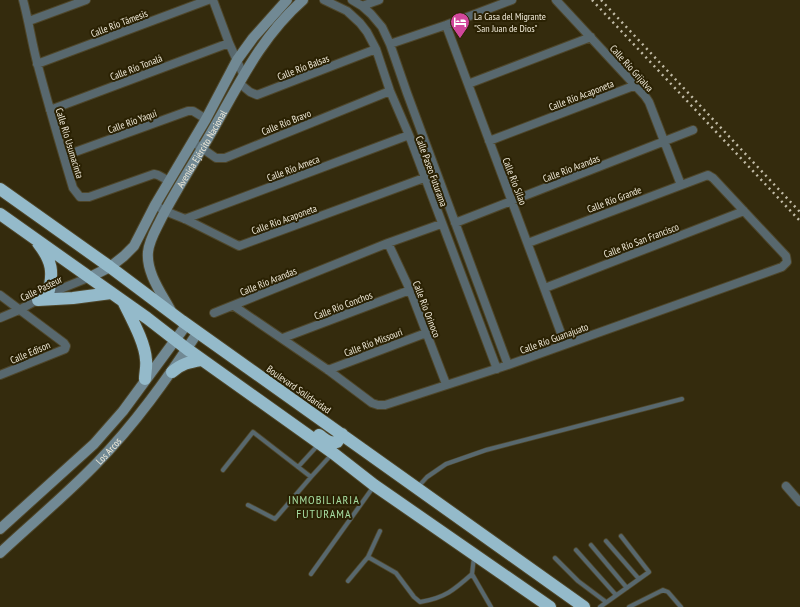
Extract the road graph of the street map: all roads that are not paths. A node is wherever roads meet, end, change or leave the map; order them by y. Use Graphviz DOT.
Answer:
graph roads {
  1 [pos="23,0"];
  2 [pos="86,0"];
  3 [pos="208,0"];
  4 [pos="213,0"];
  5 [pos="287,0"];
  6 [pos="303,0"];
  7 [pos="324,0"];
  8 [pos="352,0"];
  9 [pos="379,0"];
  10 [pos="512,0"];
  11 [pos="556,0"];
  12 [pos="362,6"];
  13 [pos="29,21"];
  14 [pos="446,25"];
  15 [pos="591,37"];
  16 [pos="229,42"];
  17 [pos="390,44"];
  18 [pos="376,50"];
  19 [pos="237,60"];
  20 [pos="37,64"];
  21 [pos="241,78"];
  22 [pos="468,84"];
  23 [pos="636,84"];
  24 [pos="390,91"];
  25 [pos="50,110"];
  26 [pos="414,111"];
  27 [pos="401,115"];
  28 [pos="206,119"];
  29 [pos="693,130"];
  30 [pos="408,135"];
  31 [pos="489,141"];
  32 [pos="193,142"];
  33 [pos="664,142"];
  34 [pos="203,148"];
  35 [pos="64,156"];
  36 [pos="708,176"];
  37 [pos="424,178"];
  38 [pos="169,181"];
  39 [pos="681,185"];
  40 [pos="0,189"];
  41 [pos="446,198"];
  42 [pos="512,201"];
  43 [pos="434,202"];
  44 [pos="155,205"];
  45 [pos="165,211"];
  46 [pos="744,211"];
  47 [pos="0,214"];
  48 [pos="185,219"];
  49 [pos="455,222"];
  50 [pos="441,224"];
  51 [pos="459,233"];
  52 [pos="34,237"];
  53 [pos="447,238"];
  54 [pos="388,243"];
  55 [pos="528,243"];
  56 [pos="110,266"];
  57 [pos="90,277"];
  58 [pos="545,288"];
  59 [pos="410,290"];
  60 [pos="111,293"];
  61 [pos="0,295"];
  62 [pos="43,297"];
  63 [pos="122,300"];
  64 [pos="234,306"];
  65 [pos="19,310"];
  66 [pos="171,311"];
  67 [pos="214,313"];
  68 [pos="0,318"];
  69 [pos="187,324"];
  70 [pos="198,332"];
  71 [pos="426,333"];
  72 [pos="283,338"];
  73 [pos="175,340"];
  74 [pos="565,344"];
  75 [pos="187,349"];
  76 [pos="201,360"];
  77 [pos="508,365"];
  78 [pos="497,369"];
  79 [pos="328,370"];
  80 [pos="172,372"];
  81 [pos="0,375"];
  82 [pos="145,379"];
  83 [pos="446,384"];
  84 [pos="682,399"];
  85 [pos="259,400"];
  86 [pos="342,434"];
  87 [pos="319,444"];
  88 [pos="333,454"];
  89 [pos="298,467"];
  90 [pos="223,470"];
  91 [pos="311,477"];
  92 [pos="374,485"];
  93 [pos="786,486"];
  94 [pos="417,488"];
  95 [pos="800,502"];
  96 [pos="248,505"];
  97 [pos="0,529"];
  98 [pos="380,531"];
  99 [pos="621,536"];
  100 [pos="606,541"];
  101 [pos="591,545"];
  102 [pos="576,550"];
  103 [pos="0,553"];
  104 [pos="474,554"];
  105 [pos="368,557"];
  106 [pos="555,558"];
  107 [pos="311,574"];
  108 [pos="472,574"];
  109 [pos="638,580"];
  110 [pos="348,581"];
  111 [pos="626,588"];
  112 [pos="616,595"];
  113 [pos="606,602"];
  114 [pos="491,607"];
  115 [pos="550,607"];
  116 [pos="584,607"];
  117 [pos="600,607"];
  118 [pos="629,607"];
  119 [pos="681,607"];
  1 -- 13 [label="street, Calle Río Usumacinta"];
  2 -- 13 [label="street"];
  3 -- 20 [label="street, Calle Río Támesis"];
  4 -- 16 [label="street"];
  5 -- 19 [label="main road, Avenida Ejército Nacional"];
  6 -- 21 [label="main road, Avenida Ejército Nacional"];
  7 -- 18 [label="street, Calle Paseo Futurama"];
  8 -- 12 [label="street, Calle Paseo Futurama"];
  9 -- 12 [label="street"];
  10 -- 14 [label="street"];
  11 -- 15 [label="street, Calle Río Grijalva"];
  12 -- 17 [label="street, Calle Paseo Futurama"];
  13 -- 20 [label="street, Calle Río Usumacinta"];
  14 -- 17 [label="street"];
  14 -- 22 [label="street, Calle Río Silao"];
  15 -- 22 [label="street"];
  15 -- 23 [label="street, Calle Río Grijalva"];
  16 -- 19 [label="street"];
  16 -- 25 [label="street, Calle Río Tonalá"];
  17 -- 26 [label="street, Calle Paseo Futurama"];
  18 -- 21 [label="street, Calle Río Balsas"];
  18 -- 24 [label="street, Calle Paseo Futurama"];
  19 -- 21 [label="street"];
  19 -- 28 [label="main road, Avenida Ejército Nacional"];
  20 -- 25 [label="street, Calle Río Usumacinta"];
  21 -- 34 [label="main road, Avenida Ejército Nacional"];
  22 -- 31 [label="street, Calle Río Silao"];
  23 -- 31 [label="street, Calle Río Acaponeta"];
  23 -- 33 [label="street, Calle Río Grijalva"];
  24 -- 27 [label="street, Calle Paseo Futurama"];
  24 -- 34 [label="street, Calle Río Bravo"];
  25 -- 35 [label="street, Calle Río Usumacinta"];
  26 -- 27 [label="street"];
  26 -- 41 [label="street, Calle Paseo Futurama"];
  27 -- 30 [label="street, Calle Paseo Futurama"];
  28 -- 32 [label="main road, Avenida Ejército Nacional"];
  28 -- 35 [label="street, Calle Río Yaqui"];
  29 -- 33 [label="street, Calle Río Arandas"];
  30 -- 37 [label="street, Calle Paseo Futurama"];
  30 -- 48 [label="street, Calle Río Ameca"];
  31 -- 42 [label="street, Calle Río Silao"];
  32 -- 34 [label="street, Calle Río Bravo"];
  32 -- 38 [label="main road, Avenida Ejército Nacional"];
  33 -- 39 [label="street, Calle Río Grijalva"];
  33 -- 42 [label="street, Calle Río Arandas"];
  34 -- 45 [label="main road, Avenida Ejército Nacional"];
  35 -- 38 [label="street, Calle Río Usumacinta"];
  36 -- 39 [label="street, Calle Río Grande"];
  36 -- 46 [label="street, Calle Río Guanajuato"];
  37 -- 43 [label="street, Calle Paseo Futurama"];
  37 -- 48 [label="street, Calle Río Acaponeta"];
  38 -- 44 [label="main road, Avenida Ejército Nacional"];
  39 -- 55 [label="street, Calle Río Grande"];
  40 -- 56 [label="highway, Boulevard Solidaridad"];
  41 -- 43 [label="street"];
  41 -- 49 [label="street, Calle Paseo Futurama"];
  42 -- 49 [label="street, Calle Río Arandas"];
  42 -- 55 [label="street, Calle Río Silao"];
  43 -- 50 [label="street, Calle Paseo Futurama"];
  44 -- 45 [label="street, Calle Río Acaponeta"];
  44 -- 56 [label="main road, Avenida Ejército Nacional"];
  45 -- 48 [label="street, Calle Río Acaponeta"];
  45 -- 66 [label="main road, Avenida Ejército Nacional"];
  46 -- 58 [label="street, Calle Río San Francisco"];
  46 -- 74 [label="street, Calle Río Guanajuato"];
  47 -- 52 [label="highway"];
  49 -- 51 [label="street, Calle Paseo Futurama"];
  50 -- 53 [label="street, Calle Paseo Futurama"];
  50 -- 54 [label="street, Calle Río Arandas"];
  51 -- 53 [label="street"];
  51 -- 77 [label="street, Calle Paseo Futurama"];
  52 -- 57 [label="highway"];
  52 -- 62 [label="highway"];
  53 -- 78 [label="street, Calle Paseo Futurama"];
  54 -- 59 [label="street, Calle Río Orinoco"];
  54 -- 64 [label="street, Calle Río Arandas"];
  55 -- 58 [label="street, Calle Río Silao"];
  56 -- 57 [label="main road, Avenida Ejército Nacional"];
  56 -- 66 [label="highway, Boulevard Solidaridad"];
  57 -- 60 [label="highway"];
  57 -- 62 [label="street, Calle Pasteur"];
  58 -- 74 [label="street, Calle Río Silao"];
  59 -- 71 [label="street, Calle Río Orinoco"];
  59 -- 72 [label="street, Calle Río Conchos"];
  60 -- 62 [label="highway"];
  60 -- 63 [label="highway"];
  61 -- 65 [label="street"];
  62 -- 65 [label="street, Calle Pasteur"];
  63 -- 73 [label="highway"];
  63 -- 82 [label="highway"];
  64 -- 67 [label="street, Calle Río Arandas"];
  64 -- 72 [label="street, Calle Río Guanajuato"];
  65 -- 68 [label="street, Calle Pasteur"];
  65 -- 81 [label="street, Calle Edison"];
  66 -- 69 [label="highway, Boulevard Solidaridad"];
  69 -- 70 [label="highway, Boulevard Solidaridad"];
  69 -- 73 [label="main road, Los Arcos"];
  70 -- 75 [label="main road, Los Arcos"];
  70 -- 86 [label="highway, Boulevard Solidaridad"];
  71 -- 79 [label="street, Calle Río Missouri"];
  71 -- 83 [label="street, Calle Río Orinoco"];
  72 -- 79 [label="street, Calle Río Guanajuato"];
  73 -- 75 [label="highway"];
  73 -- 82 [label="main road, Los Arcos"];
  74 -- 77 [label="street, Calle Río Guanajuato"];
  75 -- 76 [label="highway"];
  75 -- 80 [label="main road, Los Arcos"];
  76 -- 80 [label="highway"];
  76 -- 85 [label="highway"];
  77 -- 78 [label="street, Calle Río Guanajuato"];
  78 -- 83 [label="street, Calle Río Guanajuato"];
  79 -- 83 [label="street, Calle Río Guanajuato"];
  80 -- 103 [label="main road, Los Arcos"];
  82 -- 97 [label="main road, Los Arcos"];
  84 -- 94 [label="lane"];
  85 -- 86 [label="highway"];
  85 -- 87 [label="highway"];
  86 -- 94 [label="highway, Boulevard Solidaridad"];
  87 -- 88 [label="highway"];
  87 -- 89 [label="lane"];
  88 -- 91 [label="lane"];
  88 -- 92 [label="highway"];
  89 -- 90 [label="lane"];
  89 -- 91 [label="lane"];
  91 -- 96 [label="lane"];
  92 -- 104 [label="highway"];
  92 -- 107 [label="lane"];
  93 -- 95 [label="street"];
  94 -- 116 [label="highway, Boulevard Solidaridad"];
  98 -- 105 [label="lane"];
  99 -- 109 [label="lane"];
  100 -- 109 [label="lane"];
  101 -- 111 [label="lane"];
  102 -- 112 [label="lane"];
  104 -- 108 [label="lane"];
  104 -- 115 [label="highway"];
  105 -- 108 [label="lane"];
  105 -- 110 [label="lane"];
  106 -- 113 [label="lane"];
  108 -- 114 [label="lane"];
  109 -- 111 [label="lane"];
  111 -- 112 [label="lane"];
  112 -- 113 [label="lane"];
  113 -- 117 [label="lane"];
  118 -- 119 [label="lane"];
}
